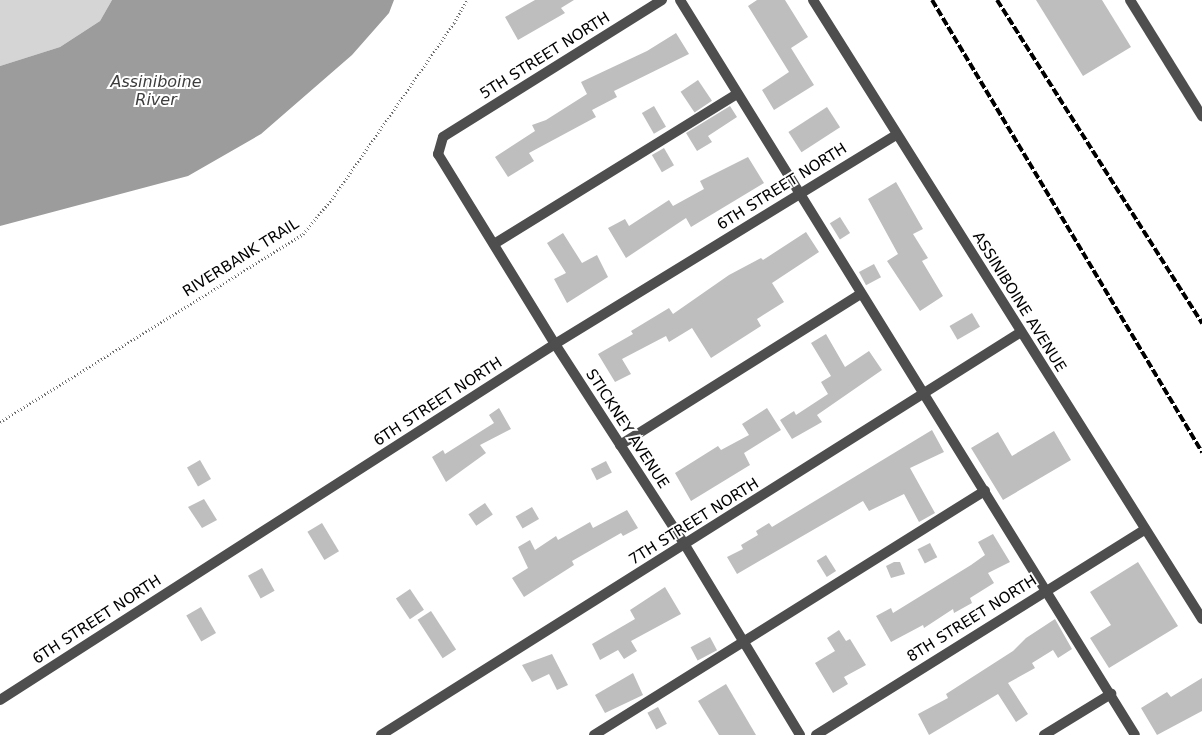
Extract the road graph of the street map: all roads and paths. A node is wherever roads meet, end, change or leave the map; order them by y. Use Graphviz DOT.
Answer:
graph roads {
  1 [pos="467,0"];
  2 [pos="662,0"];
  3 [pos="680,0"];
  4 [pos="813,0"];
  5 [pos="1130,0"];
  6 [pos="737,94"];
  7 [pos="1202,116"];
  8 [pos="896,135"];
  9 [pos="443,137"];
  10 [pos="799,195"];
  11 [pos="494,244"];
  12 [pos="860,294"];
  13 [pos="1021,332"];
  14 [pos="555,344"];
  15 [pos="924,394"];
  16 [pos="0,422"];
  17 [pos="620,444"];
  18 [pos="985,491"];
  19 [pos="1144,530"];
  20 [pos="685,546"];
  21 [pos="1047,589"];
  22 [pos="1202,618"];
  23 [pos="744,642"];
  24 [pos="1111,694"];
  25 [pos="0,700"];
  26 [pos="381,735"];
  27 [pos="594,735"];
  28 [pos="800,735"];
  29 [pos="816,735"];
  30 [pos="1044,735"];
  31 [pos="1135,735"];
  1 -- 16 [label="path, RIVERBANK TRAIL"];
  2 -- 9 [label="street, 5TH STREET NORTH"];
  3 -- 6 [label="street"];
  4 -- 8 [label="street, ASSINIBOINE AVENUE"];
  5 -- 7 [label="street"];
  6 -- 10 [label="street"];
  6 -- 11 [label="street"];
  8 -- 10 [label="street, 6TH STREET NORTH"];
  8 -- 13 [label="street, ASSINIBOINE AVENUE"];
  9 -- 11 [label="street, STICKNEY AVENUE"];
  10 -- 12 [label="street"];
  10 -- 14 [label="street, 6TH STREET NORTH"];
  11 -- 14 [label="street, STICKNEY AVENUE"];
  12 -- 15 [label="street"];
  12 -- 17 [label="street"];
  13 -- 15 [label="street, 7TH STREET NORTH"];
  13 -- 19 [label="street, ASSINIBOINE AVENUE"];
  14 -- 17 [label="street, STICKNEY AVENUE"];
  14 -- 25 [label="street, 6TH STREET NORTH"];
  15 -- 18 [label="street"];
  15 -- 20 [label="street, 7TH STREET NORTH"];
  17 -- 20 [label="street, STICKNEY AVENUE"];
  18 -- 21 [label="street"];
  18 -- 23 [label="street"];
  19 -- 21 [label="street, 8TH STREET NORTH"];
  19 -- 22 [label="street, ASSINIBOINE AVENUE"];
  20 -- 23 [label="street, STICKNEY AVENUE"];
  20 -- 26 [label="street, 7TH STREET NORTH"];
  21 -- 24 [label="street"];
  21 -- 29 [label="street, 8TH STREET NORTH"];
  23 -- 27 [label="street"];
  23 -- 28 [label="street, STICKNEY AVENUE"];
  24 -- 30 [label="street"];
  24 -- 31 [label="street"];
}
